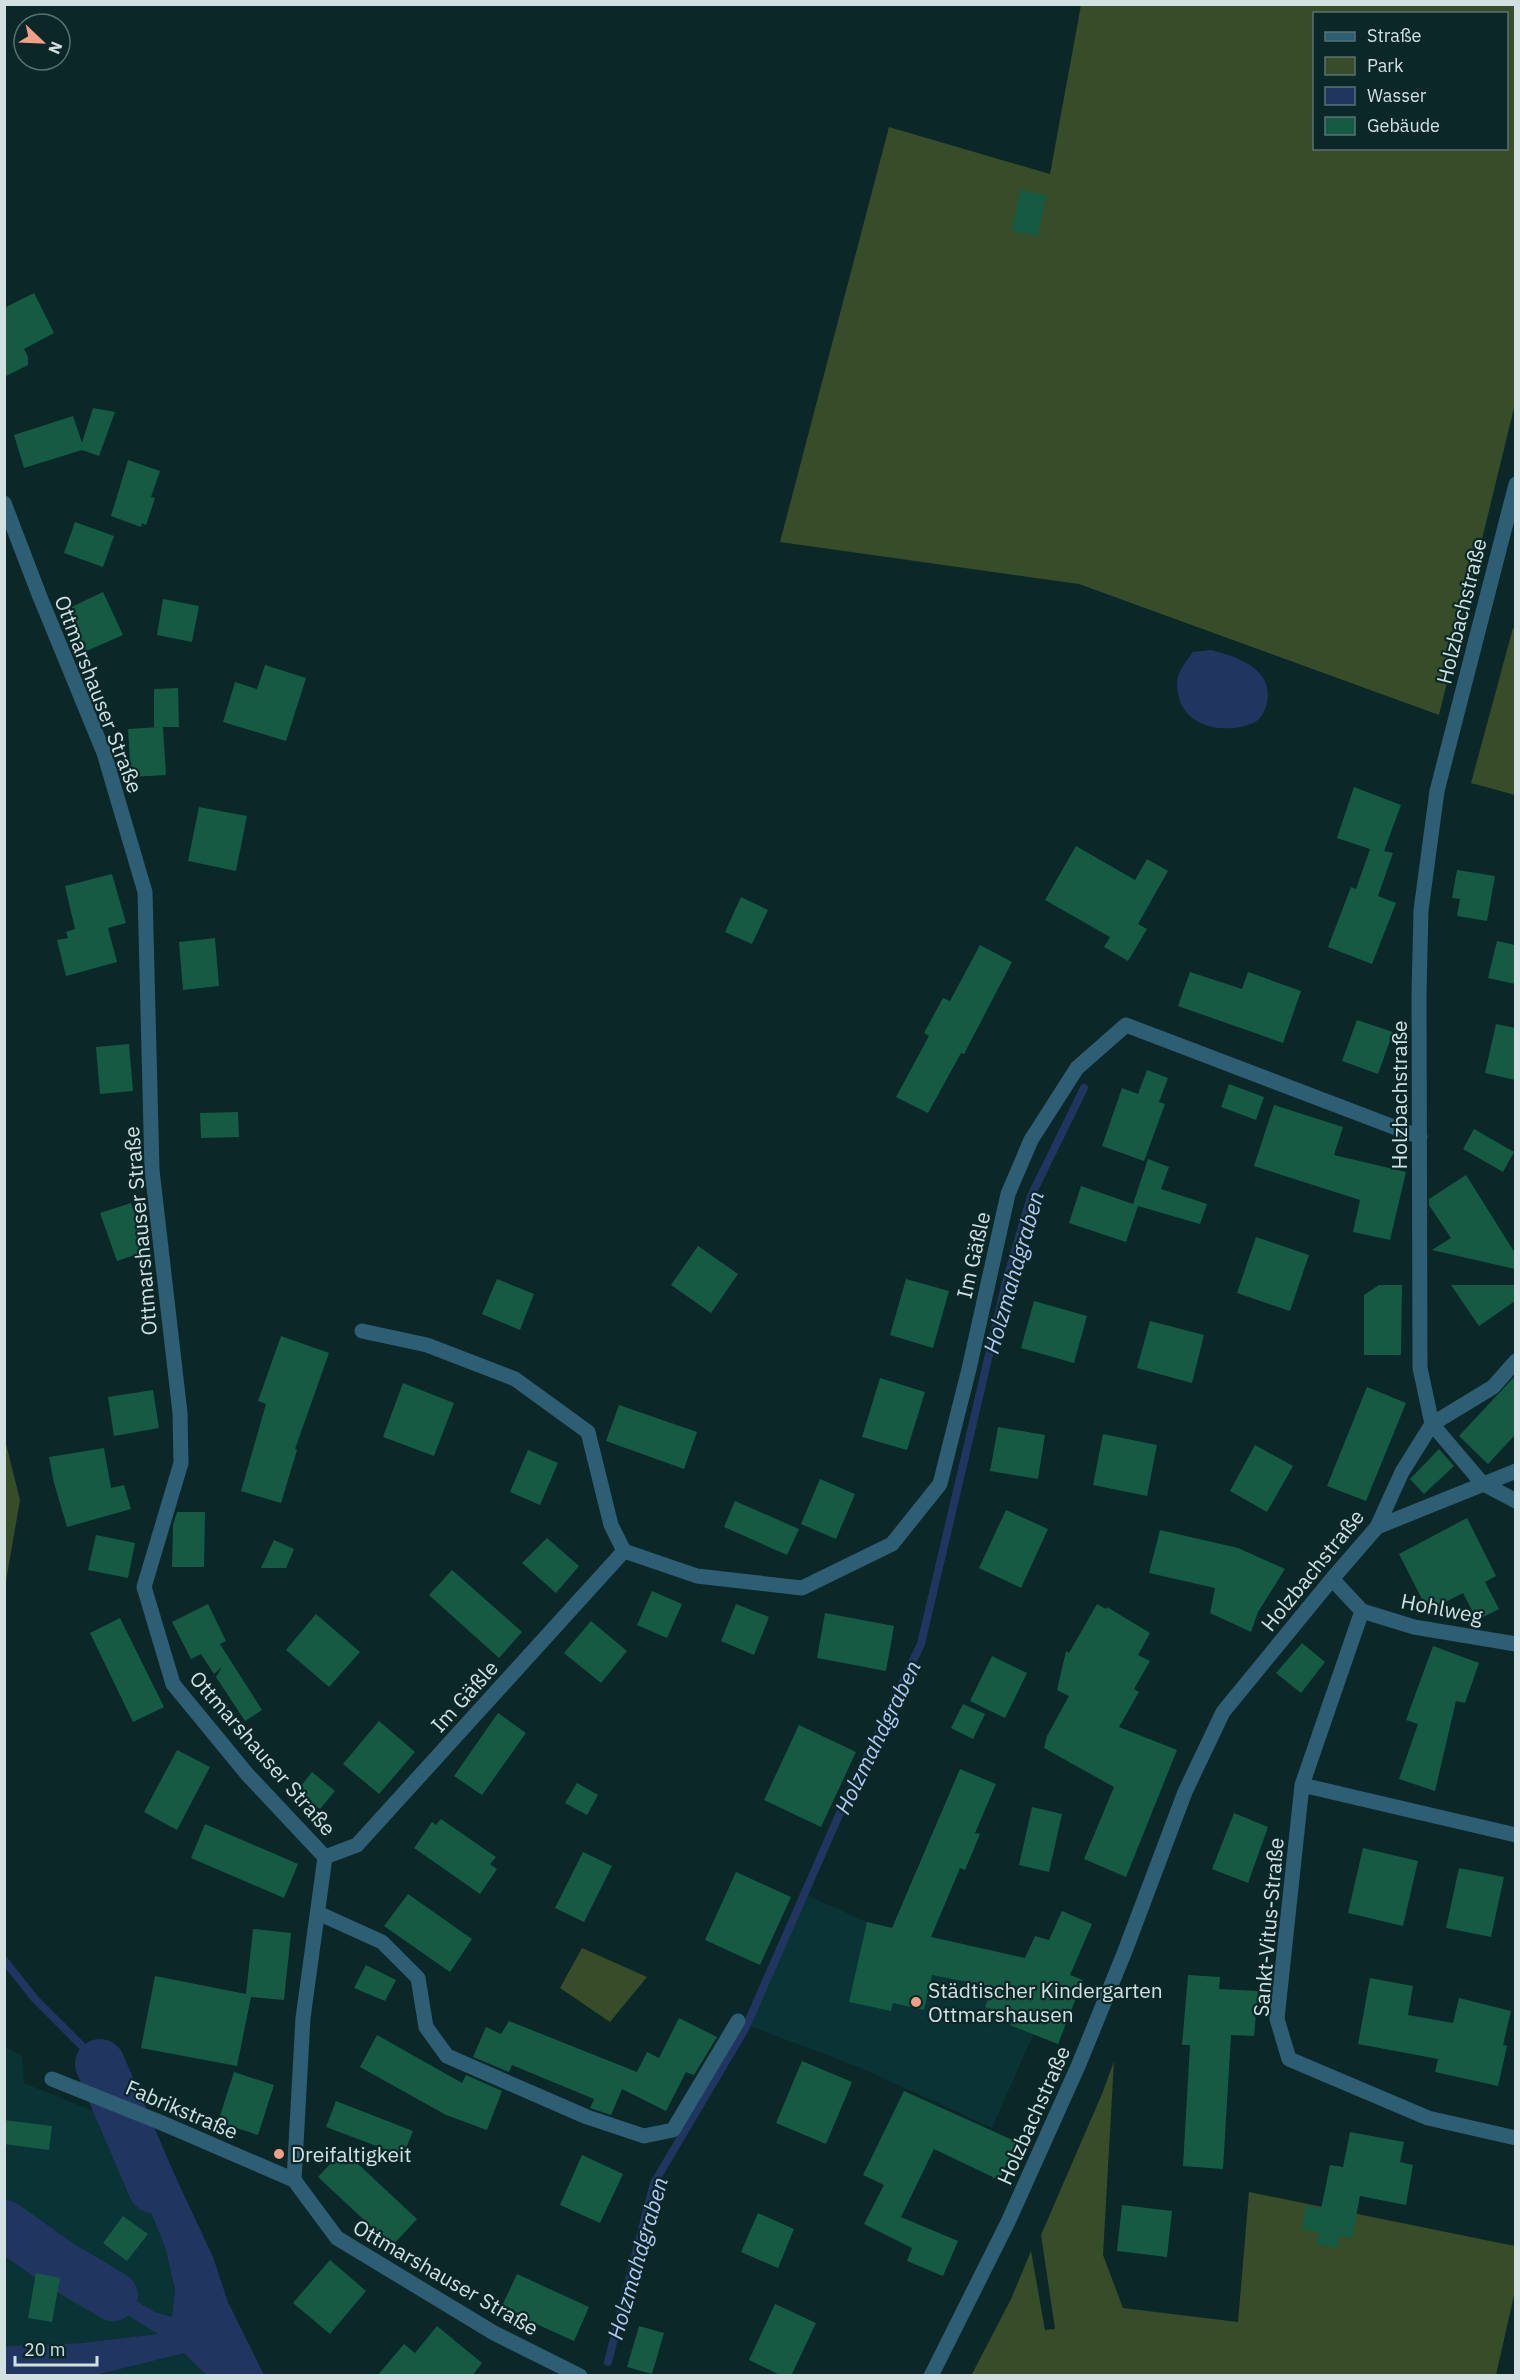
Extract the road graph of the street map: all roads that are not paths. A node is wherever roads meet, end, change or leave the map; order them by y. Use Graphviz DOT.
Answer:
graph roads {
  1 [pos="1515,484"];
  2 [pos="4,503"];
  3 [pos="1420,1137"];
  4 [pos="362,1331"];
  5 [pos="1515,1361"];
  6 [pos="1432,1424"];
  7 [pos="1515,1471"];
  8 [pos="1482,1483"];
  9 [pos="1515,1501"];
  10 [pos="1377,1527"];
  11 [pos="624,1551"];
  12 [pos="1332,1579"];
  13 [pos="1362,1611"];
  14 [pos="1512,1643"];
  15 [pos="1302,1785"];
  16 [pos="1515,1835"];
  17 [pos="325,1857"];
  18 [pos="318,1913"];
  19 [pos="738,2021"];
  20 [pos="52,2079"];
  21 [pos="1515,2138"];
  22 [pos="294,2180"];
  23 [pos="580,2376"];
  24 [pos="931,2376"];
  1 -- 3 [label="street, Holzbachstraße"];
  2 -- 17 [label="street, Ottmarshauser Straße"];
  3 -- 6 [label="street, Holzbachstraße"];
  3 -- 11 [label="street, Im Gäßle"];
  4 -- 11 [label="street"];
  5 -- 6 [label="street"];
  6 -- 8 [label="street"];
  6 -- 10 [label="street, Holzbachstraße"];
  7 -- 8 [label="street"];
  8 -- 9 [label="street"];
  8 -- 10 [label="street"];
  10 -- 12 [label="street, Holzbachstraße"];
  11 -- 17 [label="street, Im Gäßle"];
  12 -- 13 [label="street"];
  12 -- 24 [label="street, Holzbachstraße"];
  13 -- 14 [label="street, Hohlweg"];
  13 -- 15 [label="street, Sankt-Vitus-Straße"];
  15 -- 16 [label="street"];
  15 -- 21 [label="street, Sankt-Vitus-Straße"];
  17 -- 18 [label="street, Ottmarshauser Straße"];
  18 -- 19 [label="street"];
  18 -- 22 [label="street, Ottmarshauser Straße"];
  20 -- 22 [label="street, Fabrikstraße"];
  22 -- 23 [label="street, Ottmarshauser Straße"];
}
